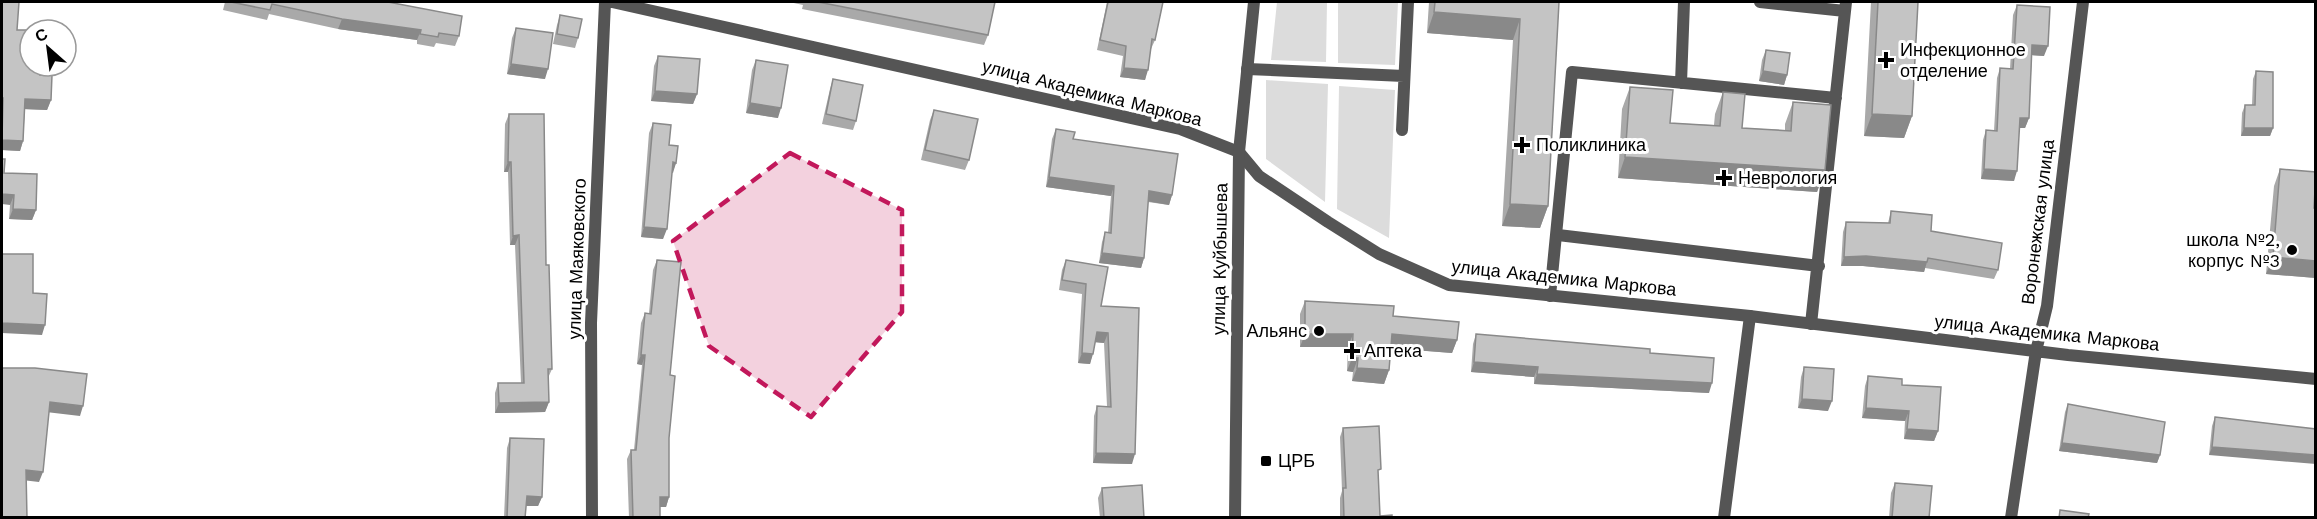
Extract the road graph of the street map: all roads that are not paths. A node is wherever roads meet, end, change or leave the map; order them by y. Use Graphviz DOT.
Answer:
graph roads {
  1 [pos="605,2"];
  2 [pos="612,2"];
  3 [pos="1254,2"];
  4 [pos="1408,2"];
  5 [pos="1684,2"];
  6 [pos="1760,2"];
  7 [pos="2082,2"];
  8 [pos="1846,6"];
  9 [pos="1247,69"];
  10 [pos="1404,76"];
  11 [pos="1681,83"];
  12 [pos="1836,98"];
  13 [pos="1402,130"];
  14 [pos="1239,152"];
  15 [pos="1558,235"];
  16 [pos="1819,266"];
  17 [pos="1550,296"];
  18 [pos="1750,316"];
  19 [pos="1811,324"];
  20 [pos="2036,351"];
  21 [pos="2316,379"];
  22 [pos="592,518"];
  23 [pos="1235,518"];
  24 [pos="1724,518"];
  25 [pos="2011,518"];
  1 -- 22 [label="street, улица Маяковского"];
  2 -- 14 [label="street, улица Академика Маркова"];
  3 -- 9 [label="street, улица Куйбышева"];
  4 -- 10 [label="street"];
  5 -- 11 [label="street"];
  6 -- 8 [label="street"];
  7 -- 20 [label="street, Воронежская улица"];
  8 -- 12 [label="street"];
  9 -- 10 [label="street"];
  9 -- 14 [label="street, улица Куйбышева"];
  10 -- 13 [label="street"];
  11 -- 12 [label="street"];
  11 -- 15 [label="street"];
  12 -- 16 [label="street"];
  14 -- 17 [label="street, улица Академика Маркова"];
  14 -- 23 [label="street, улица Куйбышева"];
  15 -- 16 [label="street"];
  15 -- 17 [label="street"];
  16 -- 19 [label="street"];
  17 -- 18 [label="street, улица Академика Маркова"];
  18 -- 19 [label="street, улица Академика Маркова"];
  18 -- 24 [label="street"];
  19 -- 20 [label="street, улица Академика Маркова"];
  20 -- 21 [label="street, улица Академика Маркова"];
  20 -- 25 [label="street, Воронежская улица"];
}
